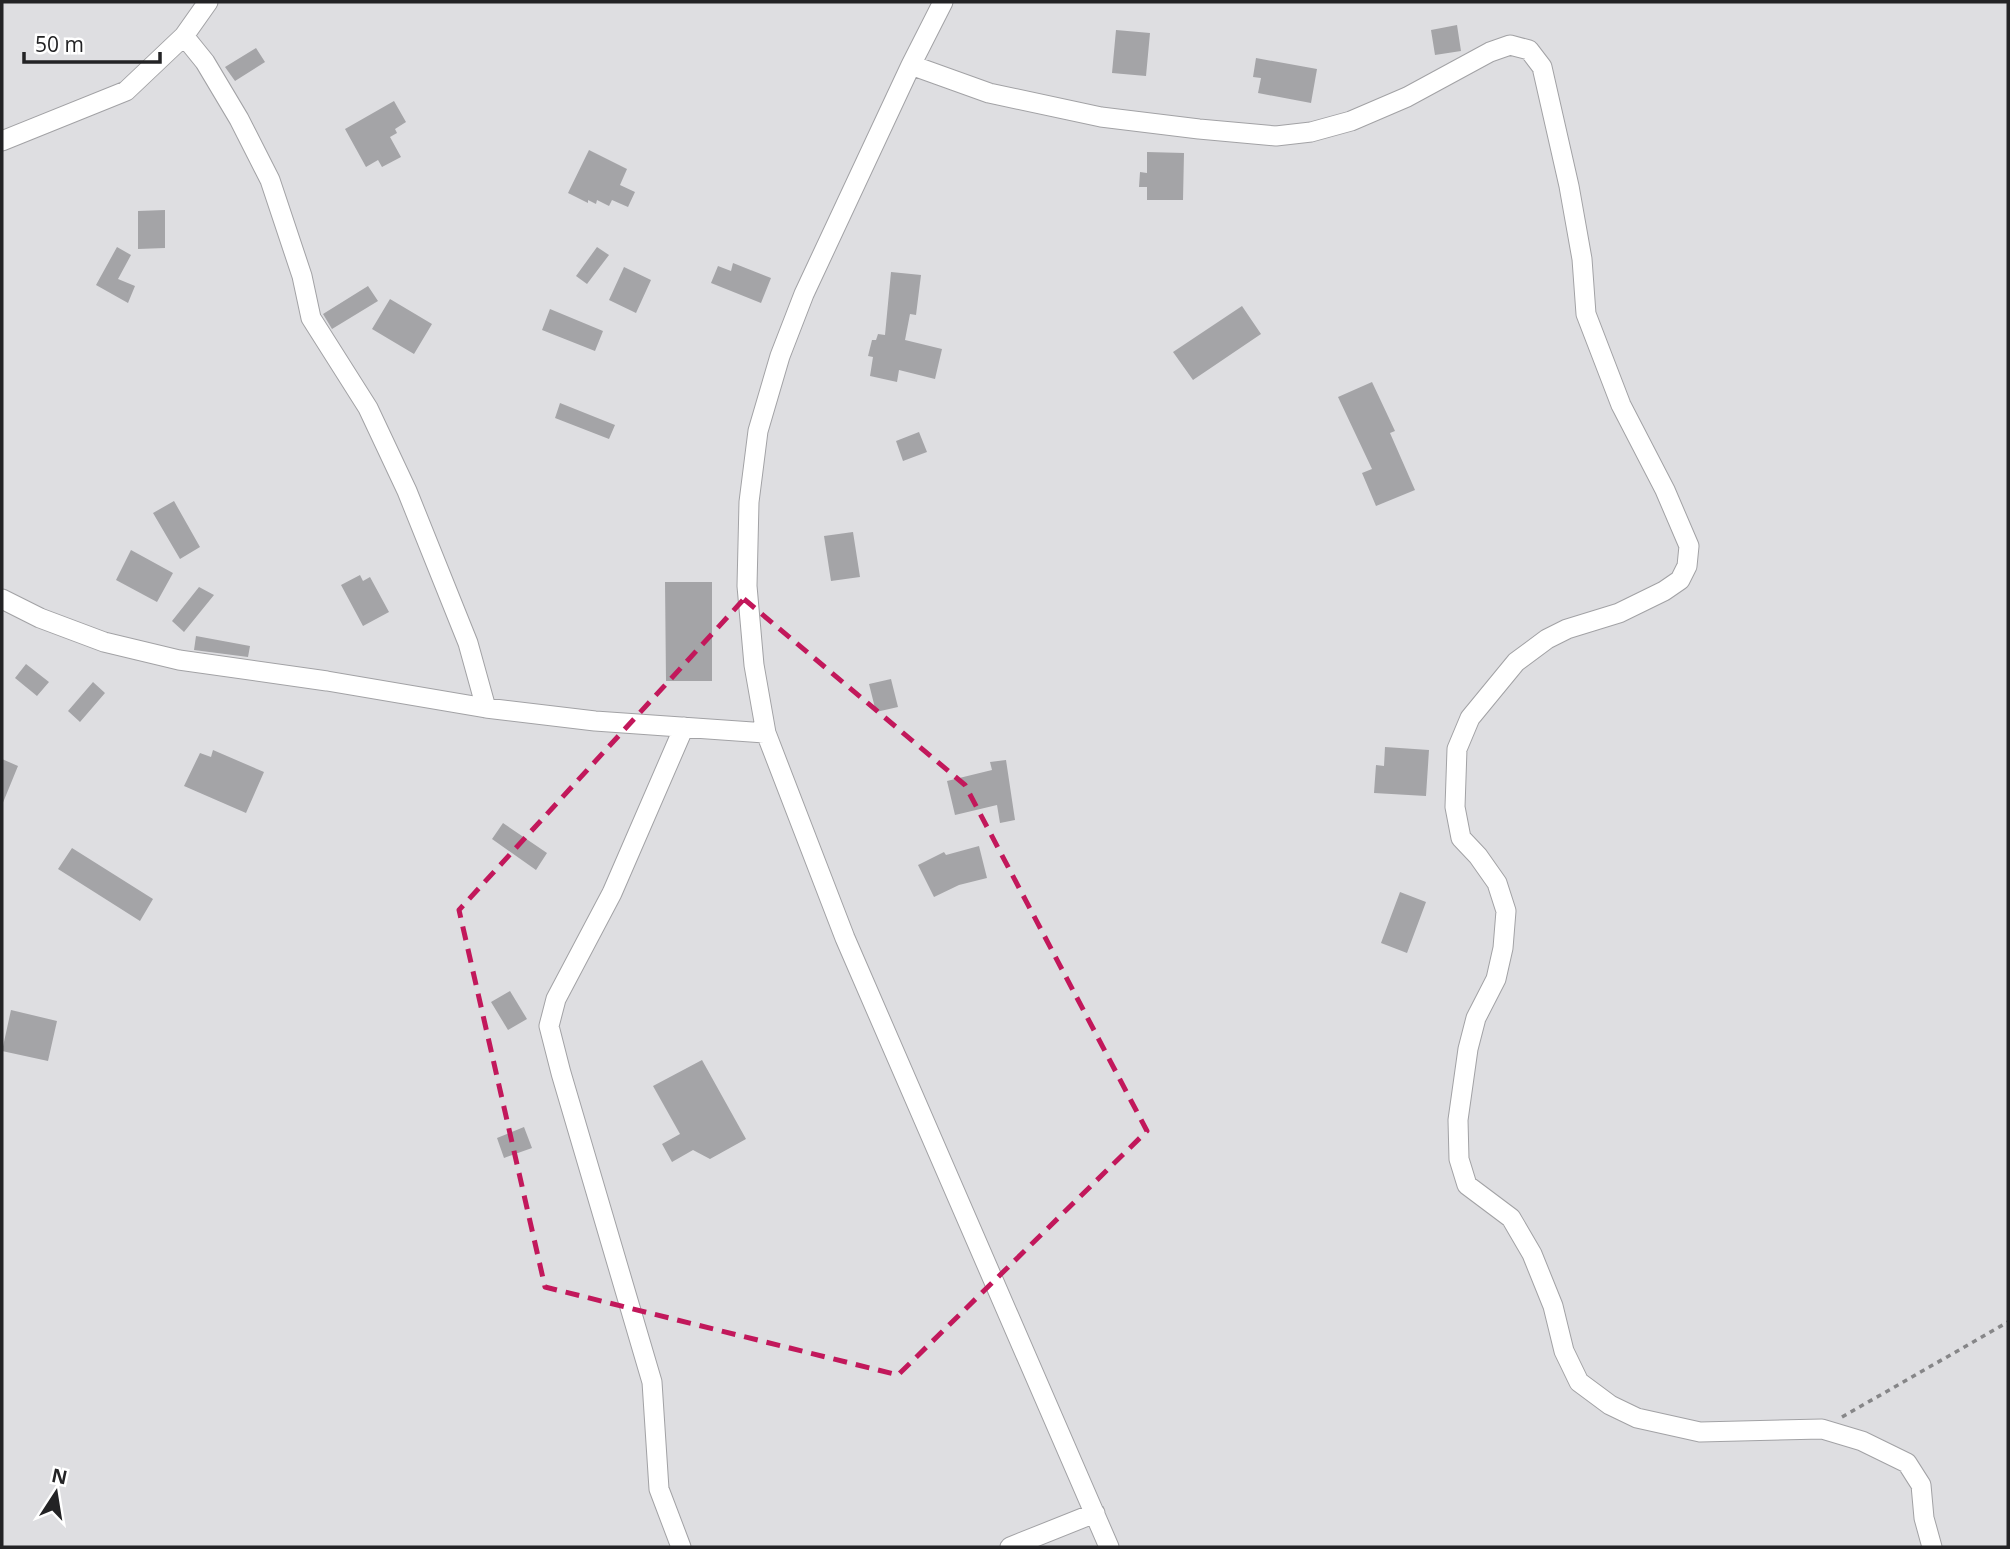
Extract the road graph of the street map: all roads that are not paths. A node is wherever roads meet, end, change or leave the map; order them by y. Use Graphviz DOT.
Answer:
graph roads {
  1 [pos="208,2"];
  2 [pos="943,2"];
  3 [pos="184,36"];
  4 [pos="911,65"];
  5 [pos="2,141"];
  6 [pos="2,599"];
  7 [pos="486,708"];
  8 [pos="684,727"];
  9 [pos="766,733"];
  10 [pos="1095,1513"];
  11 [pos="681,1547"];
  12 [pos="1010,1547"];
  13 [pos="1109,1547"];
  14 [pos="1932,1547"];
  1 -- 3 [label="street"];
  2 -- 4 [label="street"];
  3 -- 5 [label="street"];
  3 -- 7 [label="street"];
  4 -- 9 [label="street"];
  4 -- 14 [label="street"];
  6 -- 7 [label="street"];
  7 -- 8 [label="street"];
  8 -- 9 [label="street"];
  8 -- 11 [label="street"];
  9 -- 10 [label="street"];
  10 -- 12 [label="street"];
  10 -- 13 [label="street"];
}
